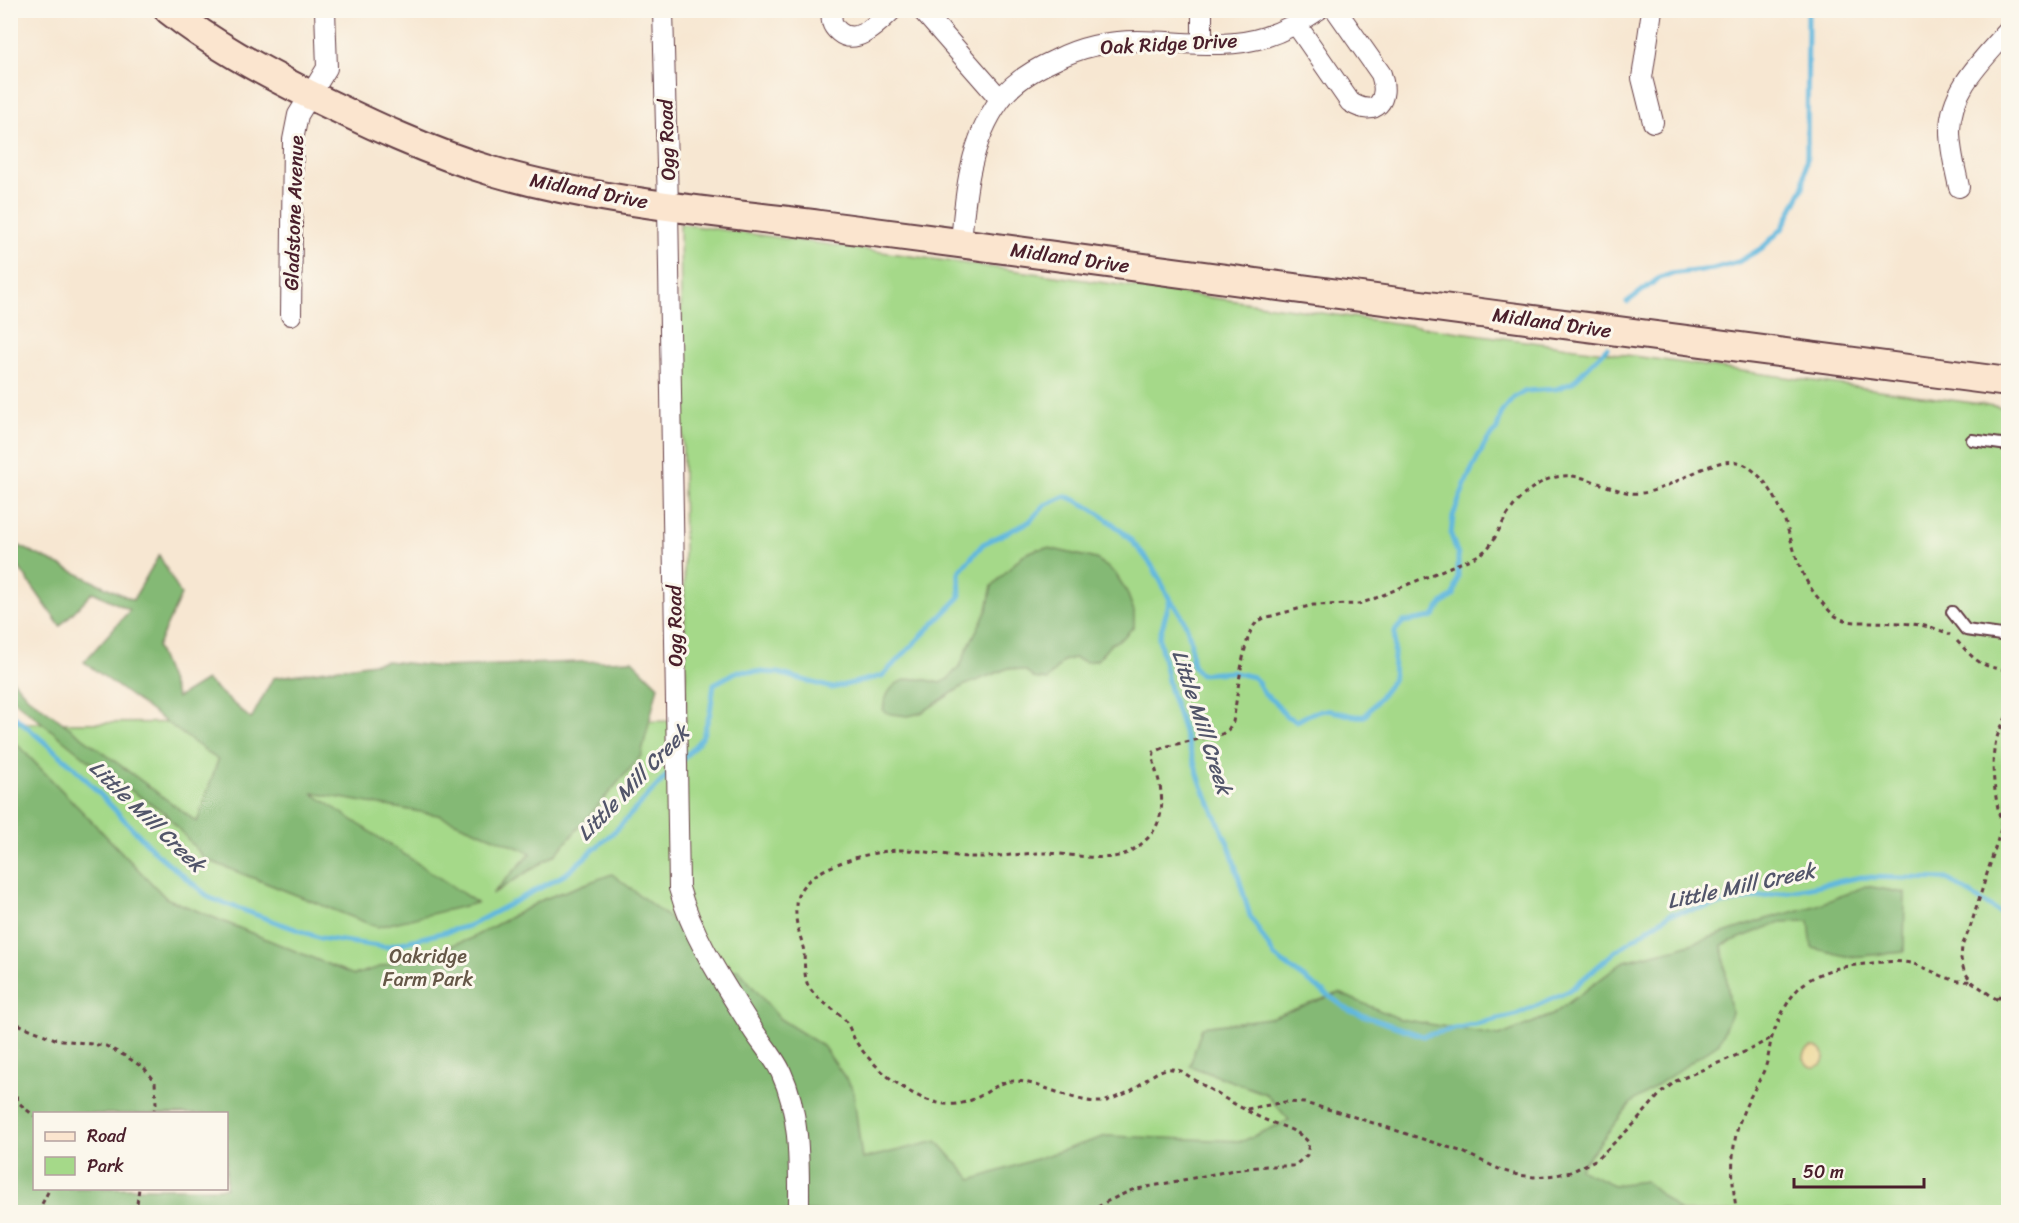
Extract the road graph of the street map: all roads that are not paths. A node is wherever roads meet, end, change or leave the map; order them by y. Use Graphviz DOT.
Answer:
graph roads {
  1 [pos="170,10"];
  2 [pos="325,10"];
  3 [pos="663,10"];
  4 [pos="832,10"];
  5 [pos="892,10"];
  6 [pos="922,10"];
  7 [pos="1202,10"];
  8 [pos="1318,10"];
  9 [pos="1336,10"];
  10 [pos="1652,10"];
  11 [pos="1296,24"];
  12 [pos="2008,31"];
  13 [pos="1202,44"];
  14 [pos="311,95"];
  15 [pos="1000,99"];
  16 [pos="1653,122"];
  17 [pos="1959,186"];
  18 [pos="668,206"];
  19 [pos="960,243"];
  20 [pos="291,315"];
  21 [pos="2008,382"];
  22 [pos="1972,440"];
  23 [pos="2008,445"];
  24 [pos="1952,612"];
  25 [pos="2008,636"];
  26 [pos="799,1212"];
  1 -- 14 [label="main road, Midland Drive"];
  2 -- 14 [label="street, Gladstone Avenue"];
  3 -- 18 [label="street, Ogg Road"];
  4 -- 5 [label="street"];
  6 -- 15 [label="street"];
  7 -- 13 [label="street"];
  8 -- 11 [label="street, Oak Ridge Drive"];
  9 -- 11 [label="street"];
  10 -- 16 [label="street"];
  11 -- 13 [label="street, Oak Ridge Drive"];
  12 -- 17 [label="street"];
  13 -- 15 [label="street, Oak Ridge Drive"];
  14 -- 18 [label="main road, Midland Drive"];
  14 -- 20 [label="street, Gladstone Avenue"];
  15 -- 19 [label="street, Oak Ridge Drive"];
  18 -- 19 [label="main road, Midland Drive"];
  18 -- 26 [label="street, Ogg Road"];
  19 -- 21 [label="main road, Midland Drive"];
  22 -- 23 [label="lane"];
  24 -- 25 [label="lane"];
}
